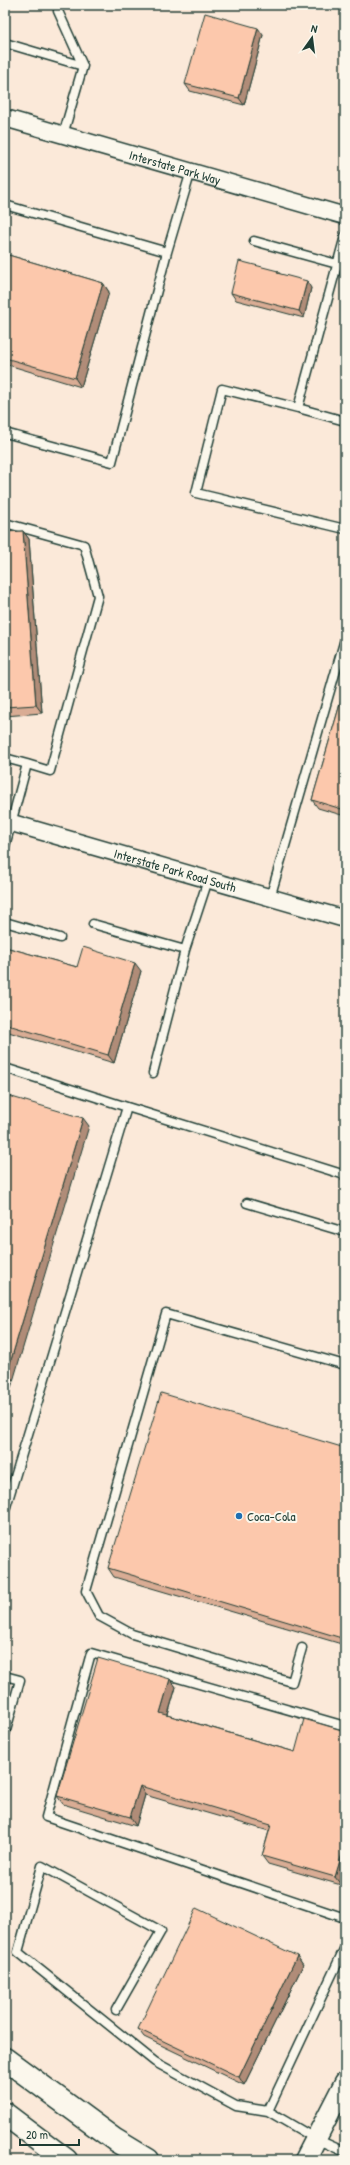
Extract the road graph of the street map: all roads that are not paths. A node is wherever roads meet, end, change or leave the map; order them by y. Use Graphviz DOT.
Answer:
graph roads {
  1 [pos="59,5"];
  2 [pos="5,43"];
  3 [pos="83,66"];
  4 [pos="5,118"];
  5 [pos="63,135"];
  6 [pos="191,171"];
  7 [pos="5,205"];
  8 [pos="345,216"];
  9 [pos="345,236"];
  10 [pos="254,241"];
  11 [pos="167,252"];
  12 [pos="337,264"];
  13 [pos="298,408"];
  14 [pos="345,421"];
  15 [pos="5,433"];
  16 [pos="5,523"];
  17 [pos="345,530"];
  18 [pos="345,639"];
  19 [pos="5,758"];
  20 [pos="27,764"];
  21 [pos="8,822"];
  22 [pos="5,846"];
  23 [pos="208,880"];
  24 [pos="270,898"];
  25 [pos="345,919"];
  26 [pos="5,922"];
  27 [pos="93,924"];
  28 [pos="60,938"];
  29 [pos="186,950"];
  30 [pos="5,1068"];
  31 [pos="153,1073"];
  32 [pos="127,1107"];
  33 [pos="345,1175"];
  34 [pos="247,1203"];
  35 [pos="345,1232"];
  36 [pos="345,1365"];
  37 [pos="5,1510"];
  38 [pos="302,1648"];
  39 [pos="5,1676"];
  40 [pos="345,1726"];
  41 [pos="5,1734"];
  42 [pos="345,1918"];
  43 [pos="345,1947"];
  44 [pos="116,2010"];
  45 [pos="5,2059"];
  46 [pos="345,2082"];
  47 [pos="268,2111"];
  48 [pos="5,2114"];
  49 [pos="316,2139"];
  50 [pos="345,2152"];
  51 [pos="66,2160"];
  52 [pos="148,2160"];
  53 [pos="304,2160"];
  1 -- 3 [label="lane"];
  2 -- 3 [label="lane"];
  3 -- 5 [label="lane"];
  4 -- 5 [label="street, Interstate Park Way"];
  5 -- 6 [label="street, Interstate Park Way"];
  6 -- 8 [label="street, Interstate Park Way"];
  6 -- 11 [label="lane"];
  7 -- 11 [label="lane"];
  9 -- 12 [label="lane"];
  10 -- 12 [label="lane"];
  11 -- 15 [label="lane"];
  12 -- 13 [label="lane"];
  13 -- 14 [label="lane"];
  13 -- 17 [label="lane"];
  16 -- 20 [label="lane"];
  18 -- 24 [label="lane"];
  19 -- 20 [label="lane"];
  20 -- 21 [label="lane"];
  21 -- 22 [label="lane"];
  21 -- 23 [label="street, Interstate Park Road South"];
  23 -- 24 [label="street, Interstate Park Road South"];
  23 -- 29 [label="lane"];
  24 -- 25 [label="street, Interstate Park Road South"];
  26 -- 28 [label="lane"];
  27 -- 29 [label="lane"];
  29 -- 31 [label="lane"];
  30 -- 32 [label="lane"];
  32 -- 33 [label="lane"];
  32 -- 37 [label="lane"];
  34 -- 35 [label="lane"];
  36 -- 38 [label="lane"];
  39 -- 41 [label="lane"];
  40 -- 42 [label="lane"];
  43 -- 47 [label="lane"];
  44 -- 47 [label="lane"];
  45 -- 52 [label="main road"];
  46 -- 49 [label="street"];
  47 -- 49 [label="lane"];
  48 -- 51 [label="main road"];
  49 -- 50 [label="lane"];
  49 -- 53 [label="street"];
}
